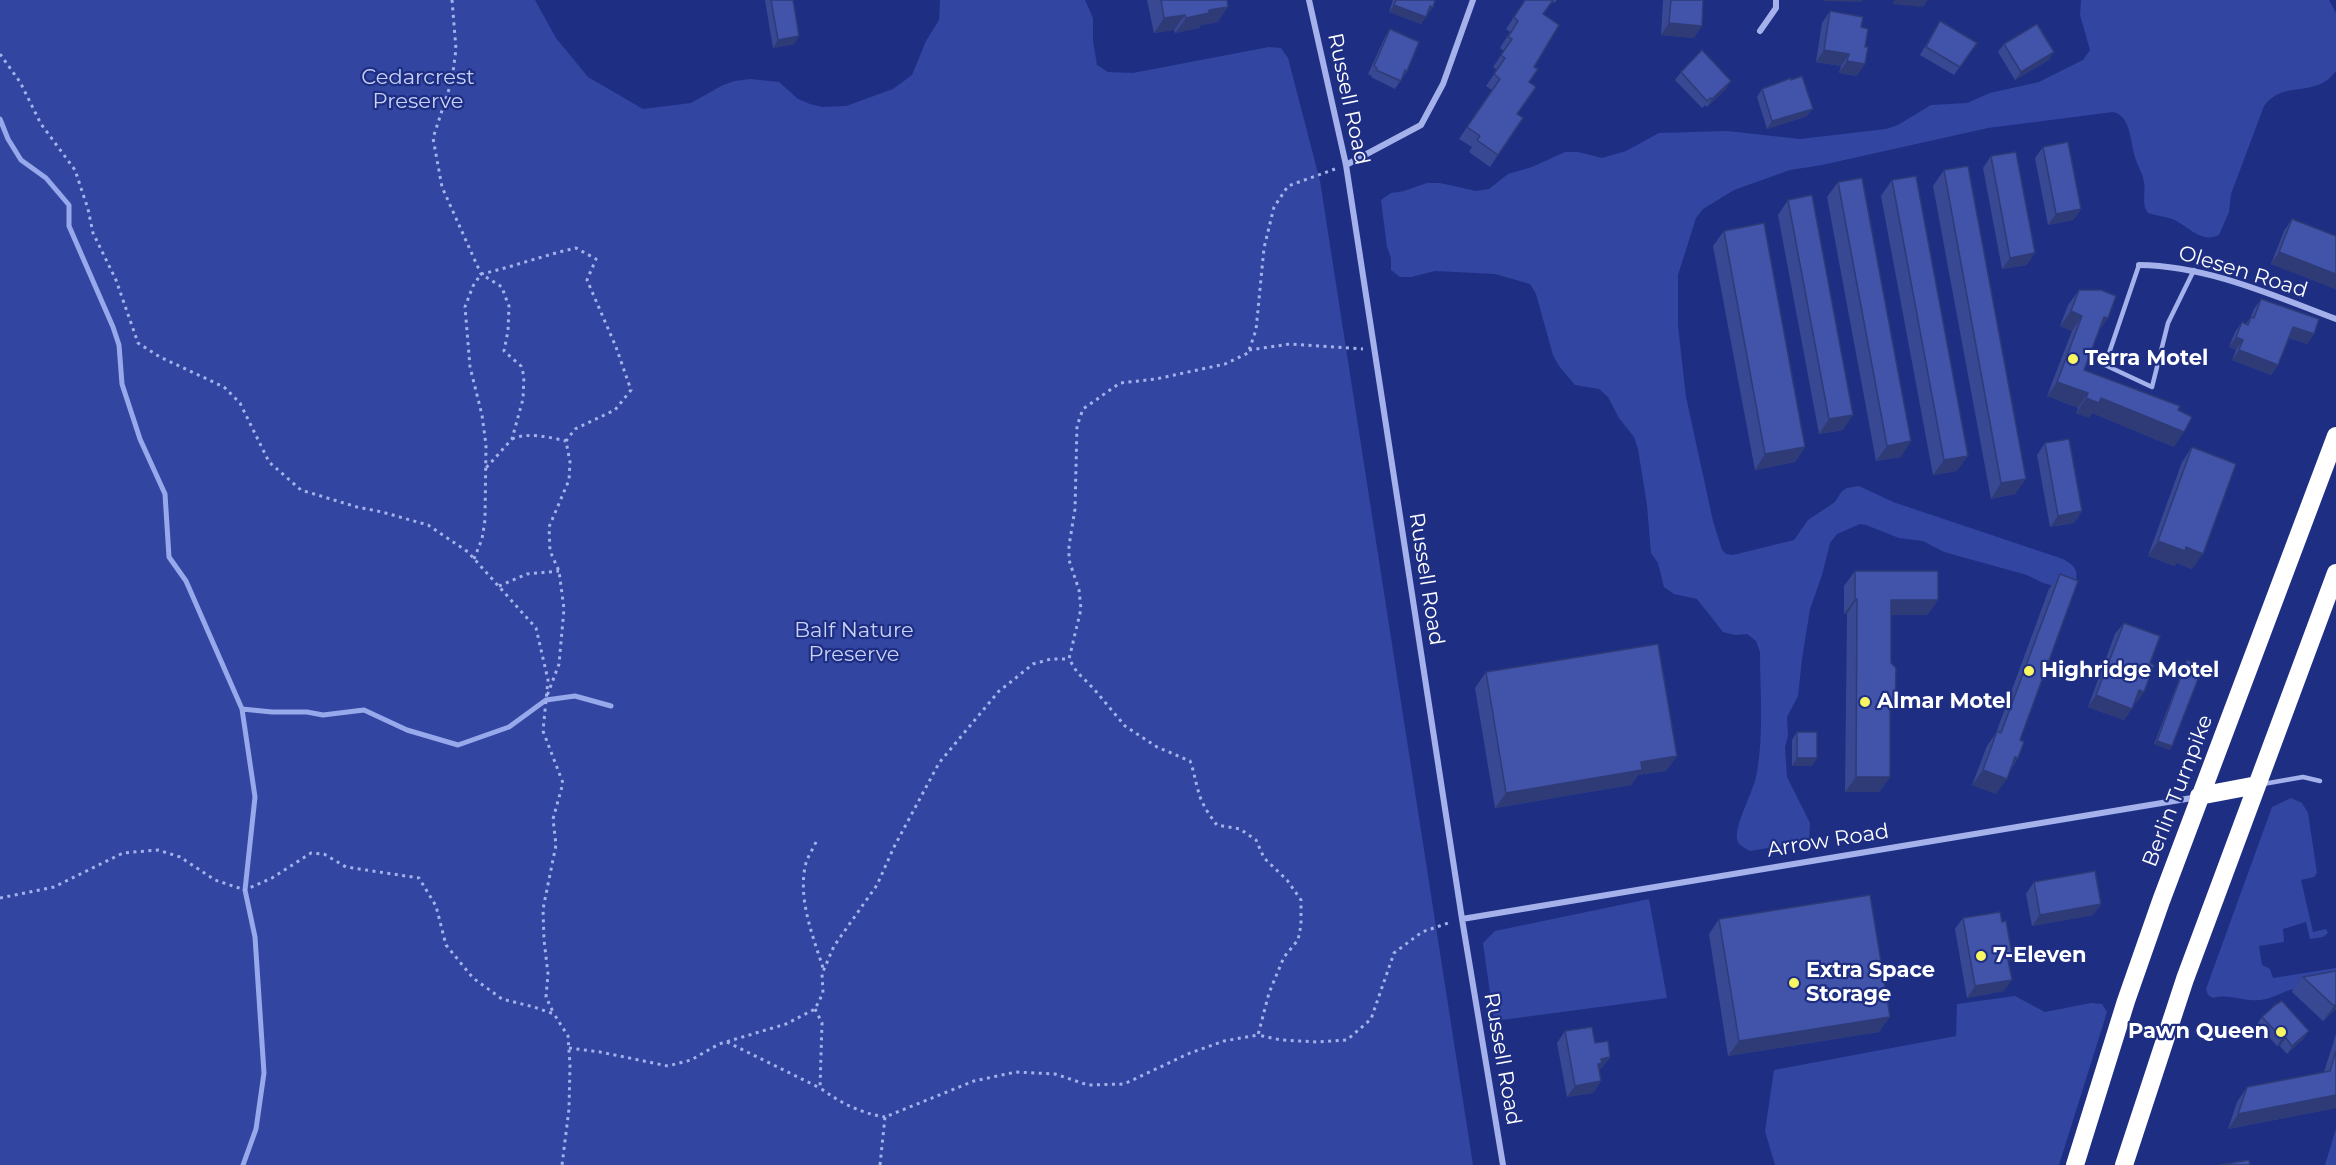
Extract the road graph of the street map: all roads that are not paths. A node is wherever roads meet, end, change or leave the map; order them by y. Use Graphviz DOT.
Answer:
graph roads {
  1 [pos="1309,0"];
  2 [pos="1473,0"];
  3 [pos="1776,0"];
  4 [pos="1760,31"];
  5 [pos="1346,165"];
  6 [pos="2139,265"];
  7 [pos="2194,270"];
  8 [pos="2336,319"];
  9 [pos="2336,436"];
  10 [pos="2336,573"];
  11 [pos="2320,781"];
  12 [pos="2257,785"];
  13 [pos="2199,796"];
  14 [pos="1462,919"];
  15 [pos="1503,1165"];
  16 [pos="2075,1165"];
  17 [pos="2124,1165"];
  1 -- 5 [label="street, Russell Road"];
  2 -- 5 [label="street"];
  3 -- 4 [label="street"];
  5 -- 14 [label="street, Russell Road"];
  6 -- 7 [label="street, Olesen Road"];
  6 -- 7 [label="lane"];
  7 -- 8 [label="street, Olesen Road"];
  9 -- 13 [label="highway, Berlin Turnpike"];
  10 -- 12 [label="highway"];
  11 -- 12 [label="lane"];
  12 -- 13 [label="highway"];
  12 -- 17 [label="highway"];
  13 -- 14 [label="street, Arrow Road"];
  13 -- 16 [label="highway, Berlin Turnpike"];
  14 -- 15 [label="street, Russell Road"];
}
